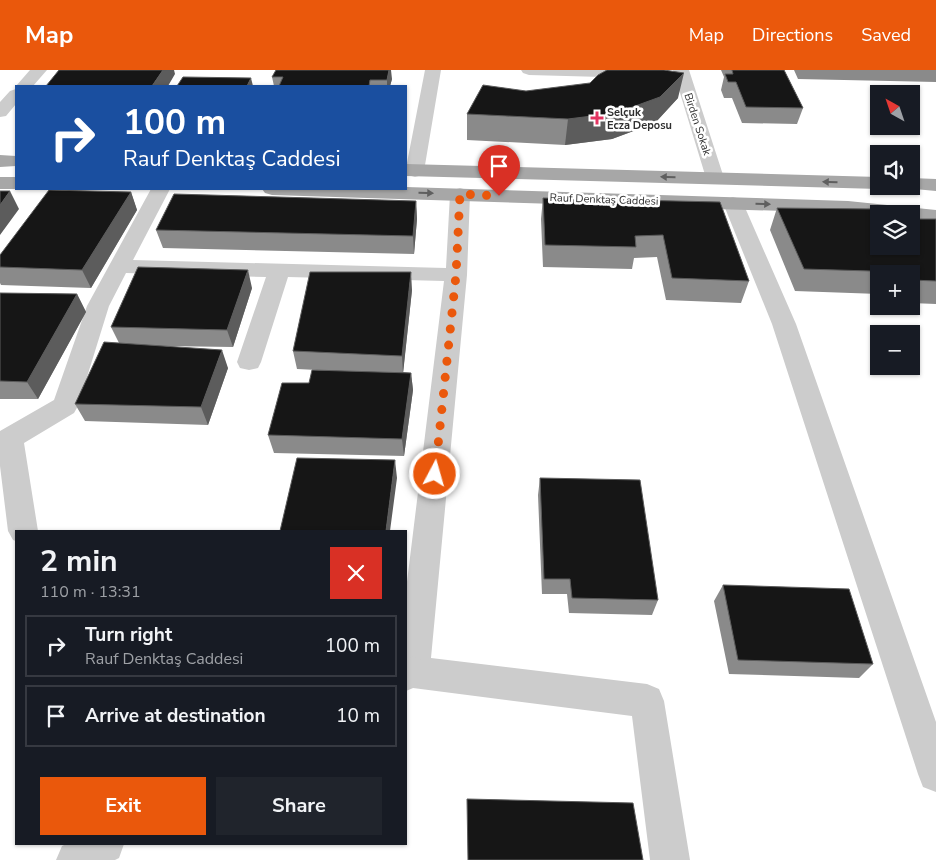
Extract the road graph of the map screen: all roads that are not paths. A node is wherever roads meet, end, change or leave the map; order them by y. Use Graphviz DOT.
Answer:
graph roads {
  1 [pos="39,70"];
  2 [pos="433,70"];
  3 [pos="529,70"];
  4 [pos="681,72"];
  5 [pos="25,85"];
  6 [pos="15,95"];
  7 [pos="0,112"];
  8 [pos="0,161"];
  9 [pos="15,161"];
  10 [pos="411,170"];
  11 [pos="715,178"];
  12 [pos="0,183"];
  13 [pos="15,183"];
  14 [pos="870,183"];
  15 [pos="920,184"];
  16 [pos="936,185"];
  17 [pos="159,190"];
  18 [pos="310,190"];
  19 [pos="460,194"];
  20 [pos="733,203"];
  21 [pos="930,216"];
  22 [pos="120,266"];
  23 [pos="278,270"];
  24 [pos="456,275"];
  25 [pos="248,362"];
  26 [pos="5,440"];
  27 [pos="23,530"];
  28 [pos="410,674"];
  29 [pos="936,774"];
  30 [pos="67,845"];
  31 [pos="103,845"];
  32 [pos="69,860"];
  33 [pos="76,860"];
  34 [pos="670,860"];
  1 -- 5 [label="street"];
  2 -- 10 [label="street"];
  3 -- 4 [label="street"];
  4 -- 11 [label="street, Birden Sokak"];
  6 -- 7 [label="street"];
  8 -- 9 [label="main road"];
  11 -- 10 [label="main road, Rauf Denktaş Caddesi, one-way"];
  14 -- 11 [label="main road, Rauf Denktaş Caddesi, one-way"];
  12 -- 13 [label="main road"];
  15 -- 16 [label="main road"];
  17 -- 22 [label="street"];
  18 -- 19 [label="main road, Rauf Denktaş Caddesi, one-way"];
  19 -- 20 [label="main road, Rauf Denktaş Caddesi"];
  19 -- 24 [label="street"];
  20 -- 21 [label="main road, Rauf Denktaş Caddesi, one-way"];
  20 -- 29 [label="street"];
  22 -- 23 [label="street"];
  22 -- 26 [label="street"];
  23 -- 24 [label="street"];
  23 -- 25 [label="street"];
  24 -- 28 [label="street"];
  26 -- 27 [label="street"];
  28 -- 34 [label="street"];
  30 -- 32 [label="street"];
  31 -- 33 [label="street"];
}
